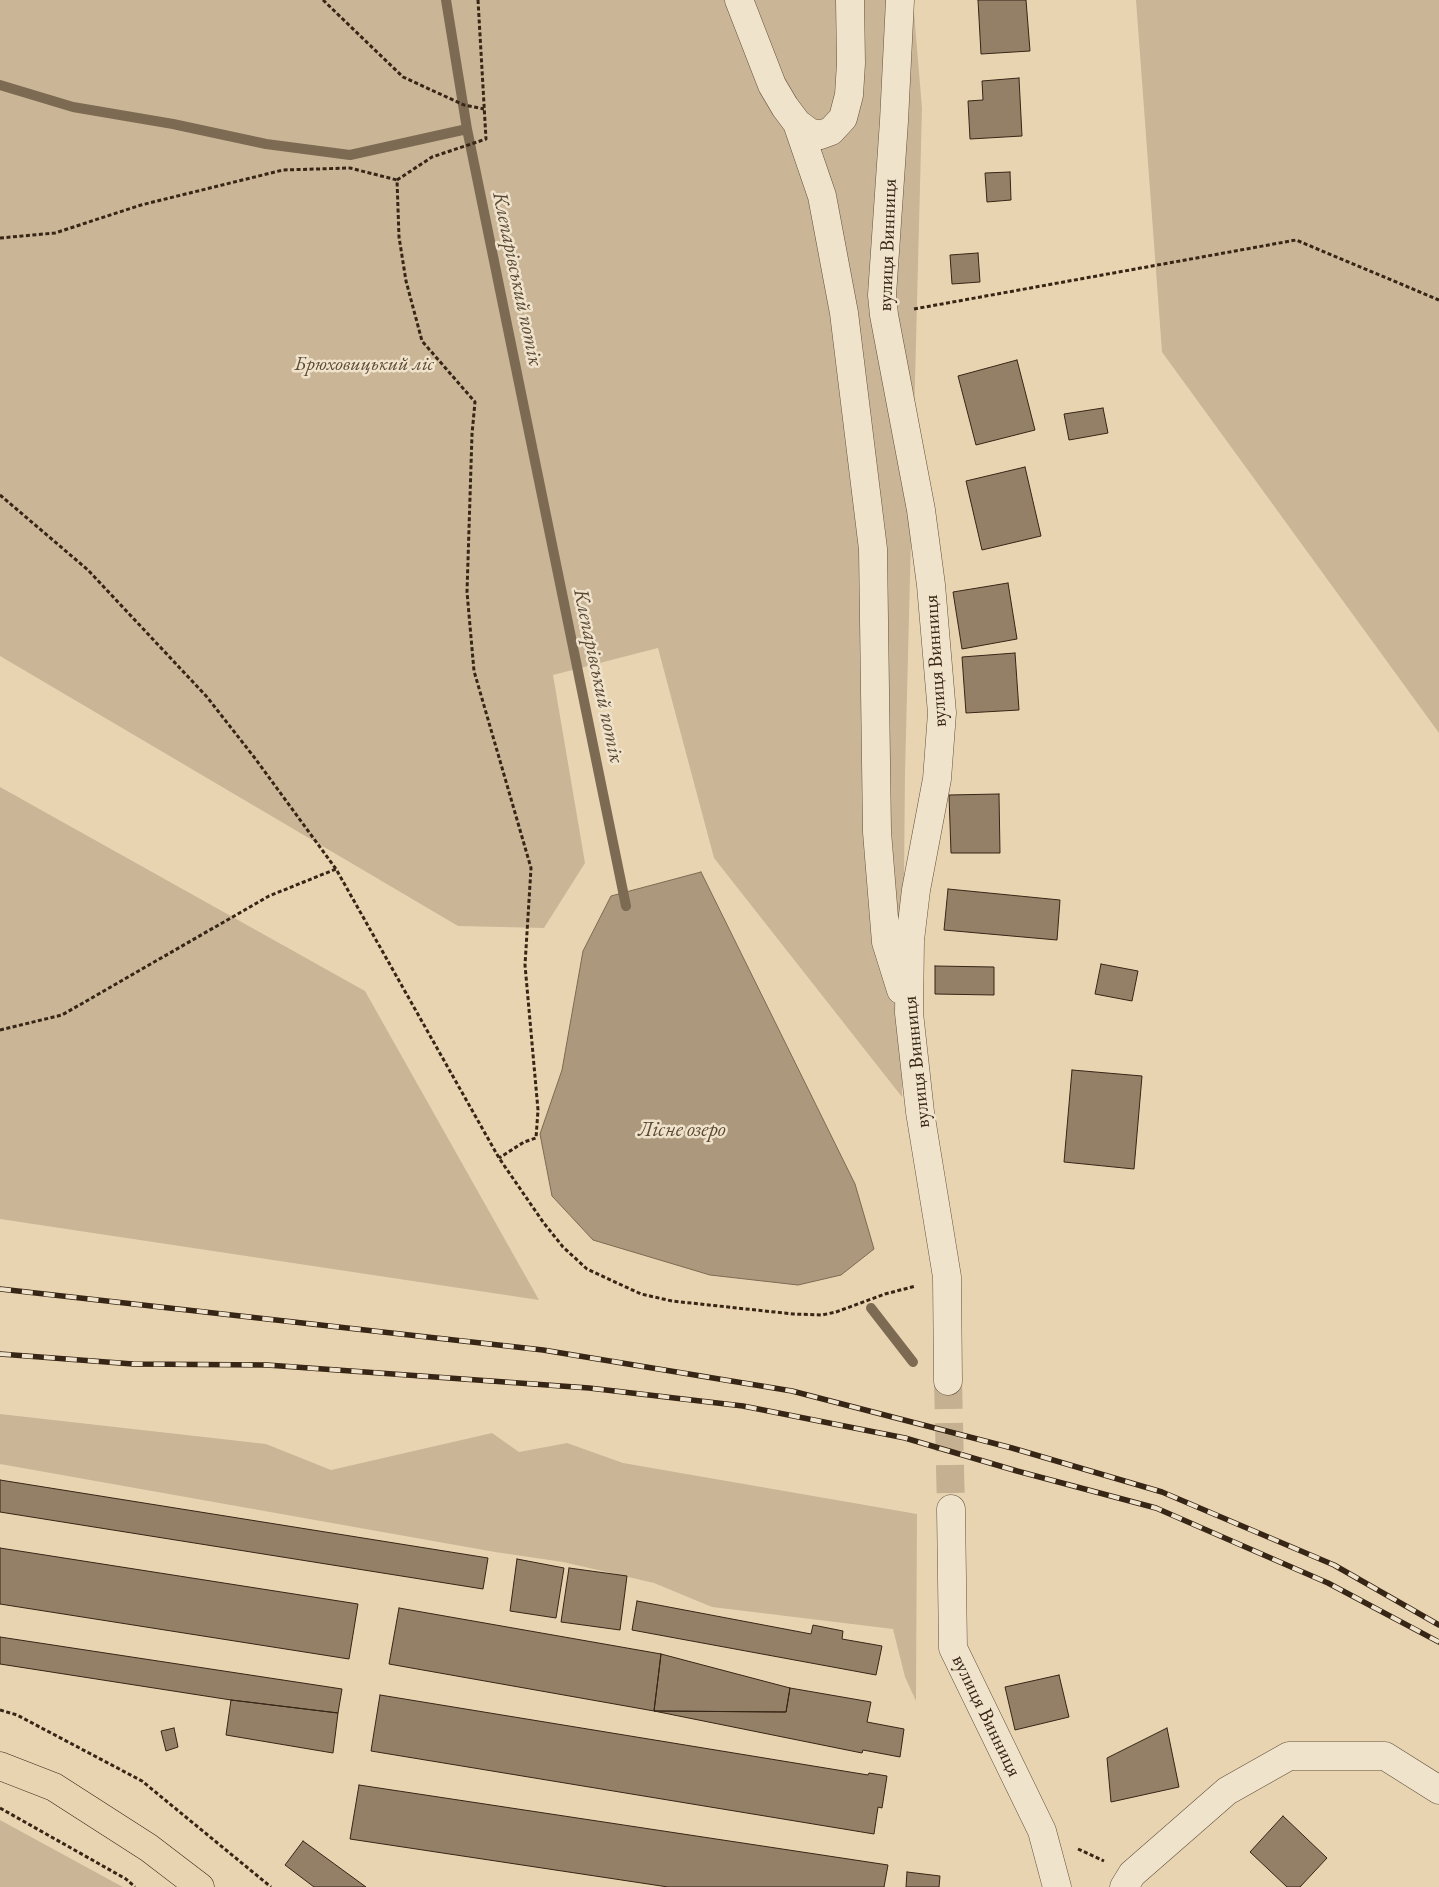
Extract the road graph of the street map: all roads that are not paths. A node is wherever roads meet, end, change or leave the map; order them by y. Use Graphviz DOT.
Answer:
graph roads {
  1 [pos="738,0"];
  2 [pos="850,0"];
  3 [pos="900,0"];
  4 [pos="797,123"];
  5 [pos="909,1013"];
  6 [pos="948,1381"];
  7 [pos="951,1509"];
  8 [pos="0,1766"];
  9 [pos="1439,1790"];
  10 [pos="1128,1881"];
  11 [pos="200,1887"];
  12 [pos="1057,1887"];
  1 -- 4 [label="street"];
  2 -- 4 [label="street"];
  3 -- 5 [label="street, вулиця Винниця"];
  4 -- 5 [label="street"];
  5 -- 6 [label="street, вулиця Винниця"];
  7 -- 12 [label="street, вулиця Винниця"];
  8 -- 11 [label="main road"];
  9 -- 10 [label="street"];
}
